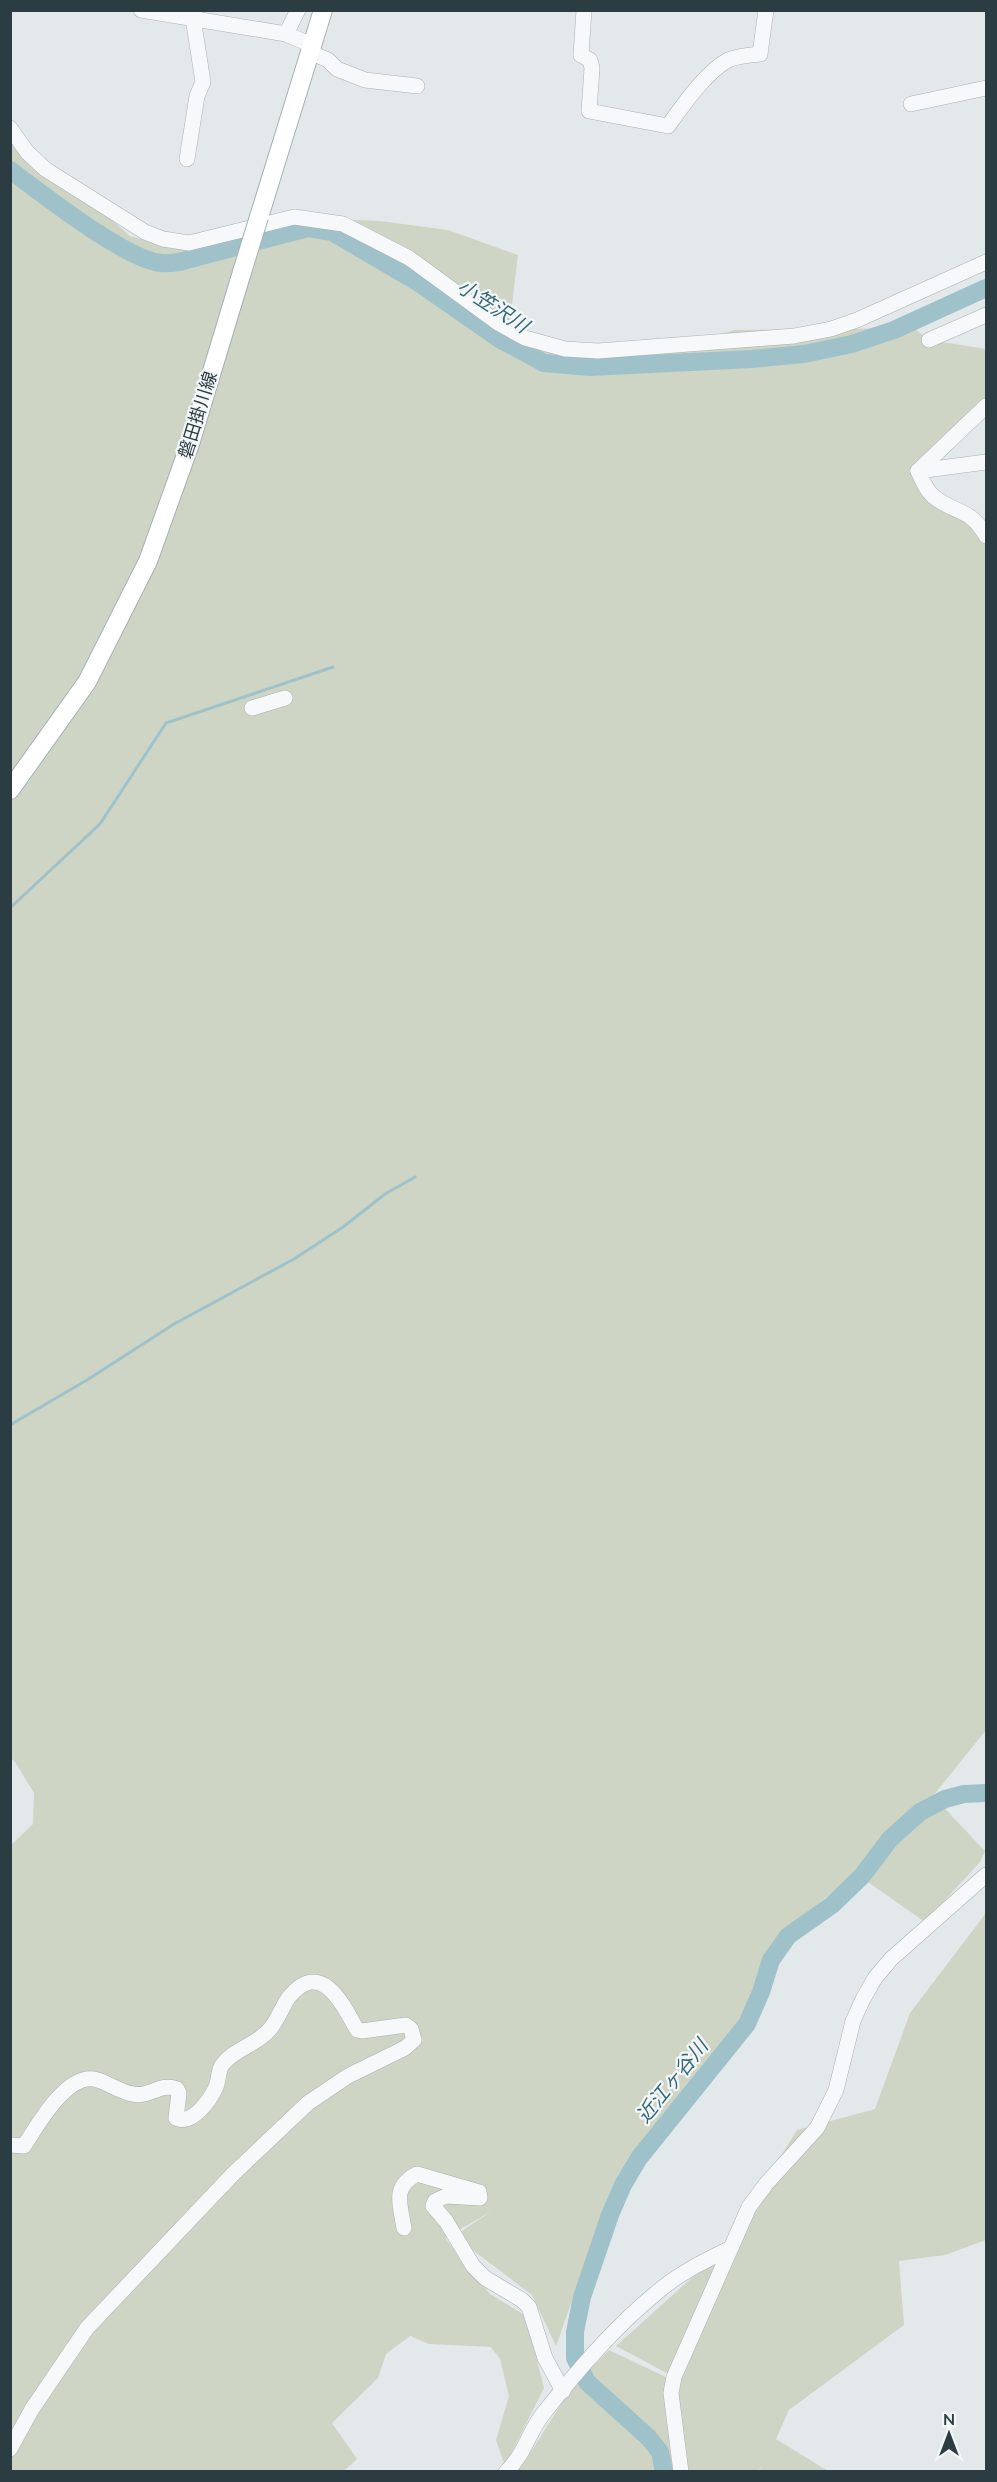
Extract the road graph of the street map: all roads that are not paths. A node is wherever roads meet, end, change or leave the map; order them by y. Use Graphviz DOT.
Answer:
graph roads {
  1 [pos="141,10"];
  2 [pos="298,10"];
  3 [pos="323,10"];
  4 [pos="584,10"];
  5 [pos="766,10"];
  6 [pos="194,14"];
  7 [pos="286,34"];
  8 [pos="311,48"];
  9 [pos="417,86"];
  10 [pos="987,88"];
  11 [pos="911,104"];
  12 [pos="10,128"];
  13 [pos="188,159"];
  14 [pos="987,262"];
  15 [pos="987,315"];
  16 [pos="929,340"];
  17 [pos="987,406"];
  18 [pos="987,462"];
  19 [pos="918,471"];
  20 [pos="987,536"];
  21 [pos="285,698"];
  22 [pos="252,708"];
  23 [pos="10,790"];
  24 [pos="987,1875"];
  25 [pos="10,2145"];
  26 [pos="404,2228"];
  27 [pos="729,2249"];
  28 [pos="563,2391"];
  29 [pos="10,2449"];
  30 [pos="506,2472"];
  31 [pos="681,2472"];
  1 -- 6 [label="street"];
  2 -- 7 [label="street"];
  3 -- 8 [label="main road, 磐田掛川線"];
  4 -- 5 [label="street"];
  6 -- 7 [label="street"];
  6 -- 13 [label="street"];
  7 -- 8 [label="street"];
  8 -- 9 [label="street"];
  8 -- 23 [label="main road, 磐田掛川線, bridge"];
  10 -- 11 [label="street"];
  12 -- 14 [label="street"];
  15 -- 16 [label="street"];
  17 -- 19 [label="street"];
  18 -- 19 [label="street"];
  19 -- 20 [label="street"];
  21 -- 22 [label="street"];
  24 -- 27 [label="street"];
  25 -- 29 [label="street"];
  26 -- 28 [label="street"];
  27 -- 28 [label="street"];
  27 -- 31 [label="street"];
  28 -- 30 [label="street"];
}
